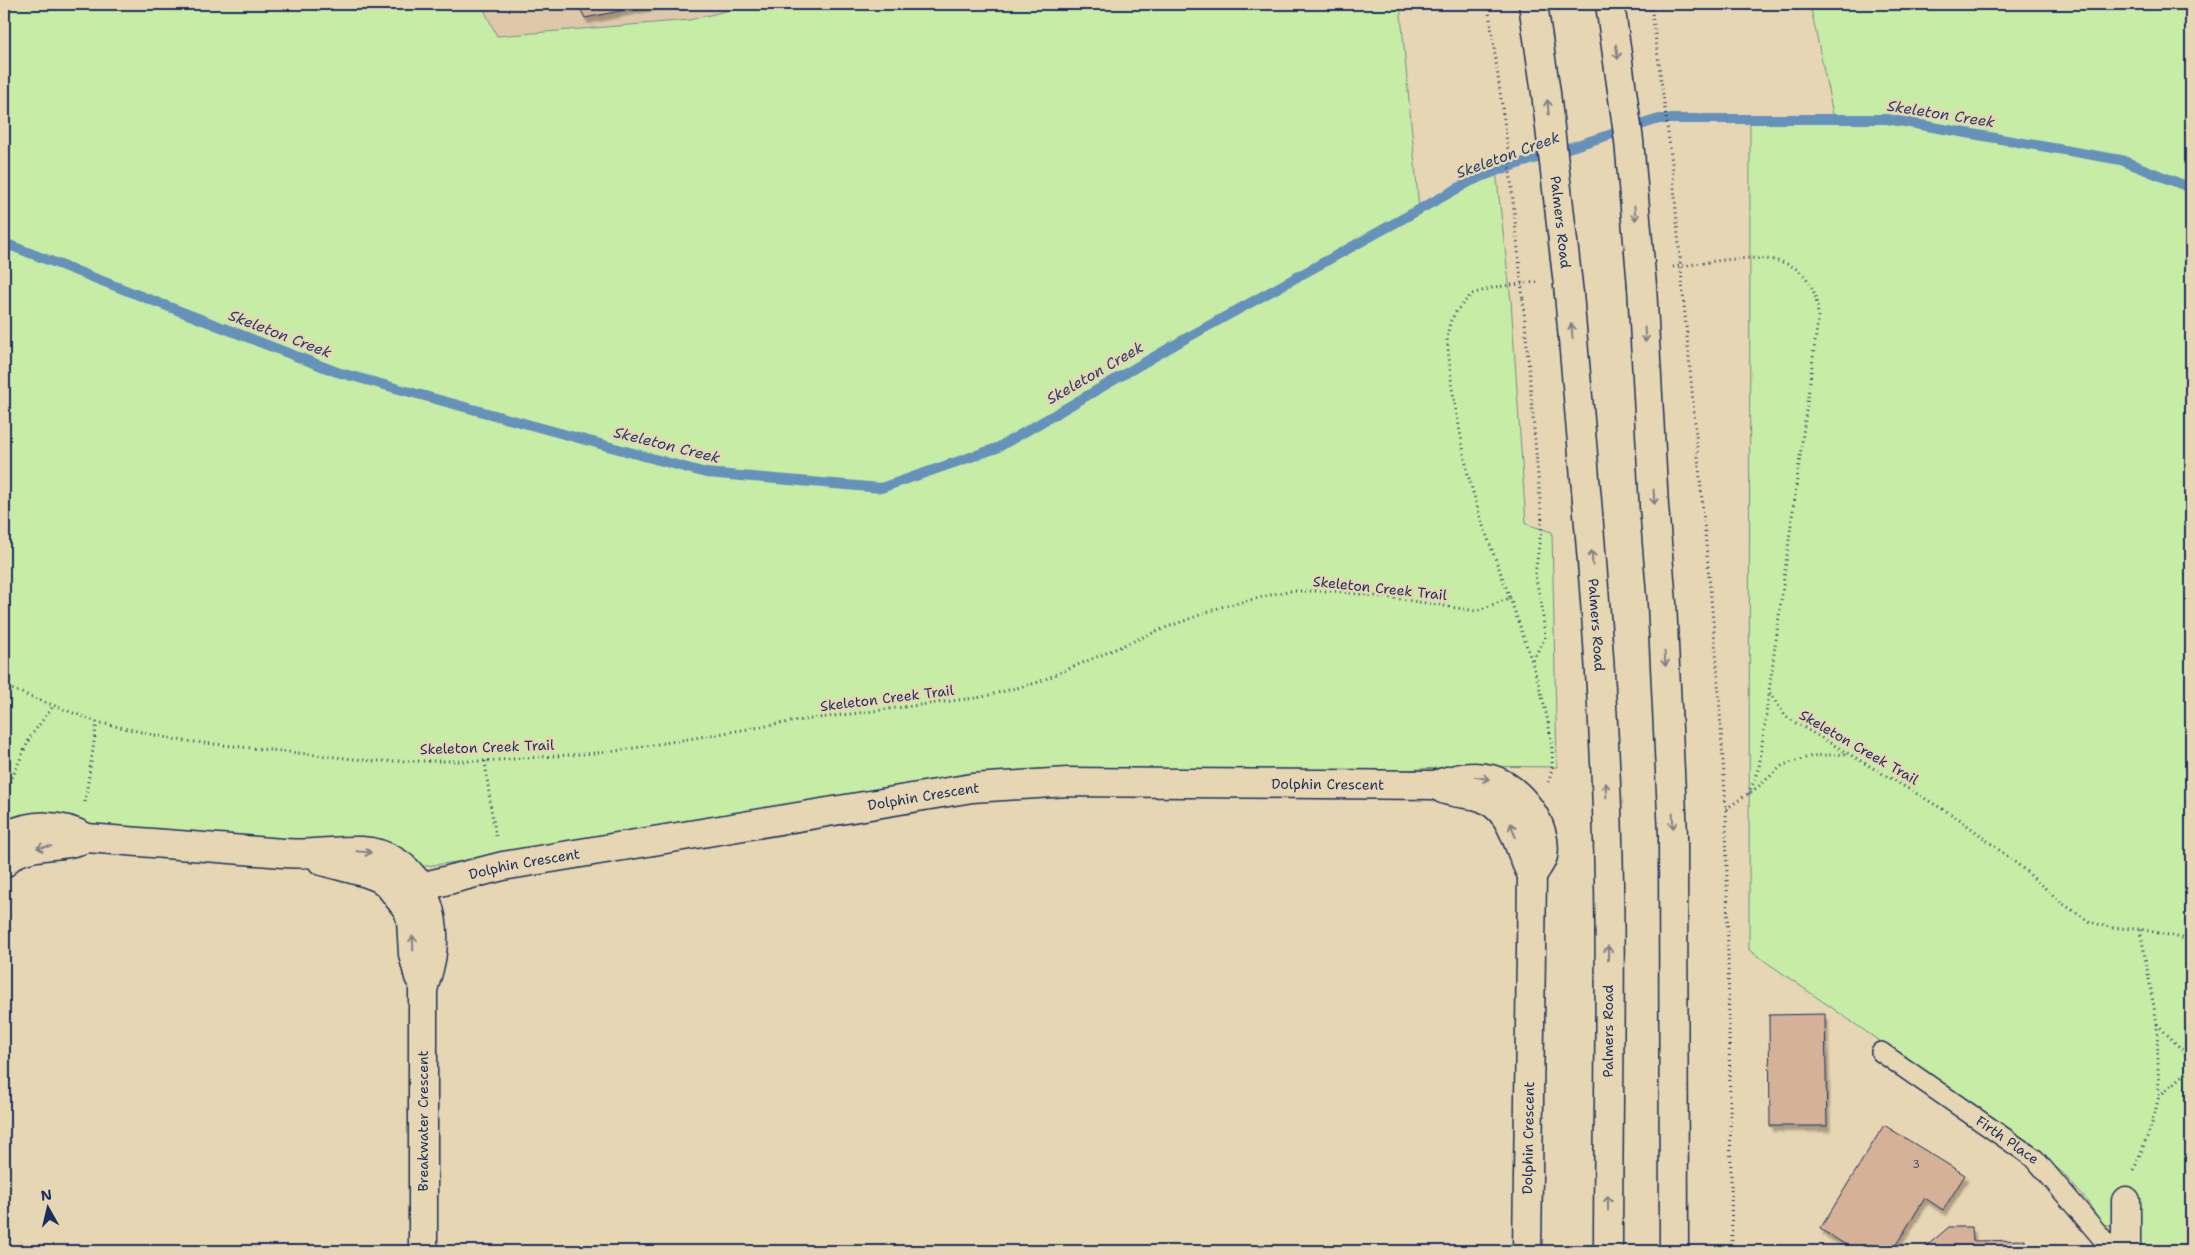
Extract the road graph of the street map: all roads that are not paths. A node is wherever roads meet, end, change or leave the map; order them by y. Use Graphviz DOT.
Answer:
graph roads {
  1 [pos="1533,4"];
  2 [pos="1610,4"];
  3 [pos="1435,786"];
  4 [pos="4,837"];
  5 [pos="87,838"];
  6 [pos="4,864"];
  7 [pos="1532,875"];
  8 [pos="410,892"];
  9 [pos="1881,1052"];
  10 [pos="2126,1201"];
  11 [pos="423,1251"];
  12 [pos="1527,1251"];
  13 [pos="1608,1251"];
  14 [pos="1674,1251"];
  15 [pos="2113,1251"];
  16 [pos="2126,1251"];
  13 -- 1 [label="street, Palmers Road, one-way, bridge"];
  2 -- 14 [label="street, one-way, bridge"];
  7 -- 3 [label="street, Dolphin Crescent, one-way"];
  3 -- 7 [label="street, Dolphin Crescent, one-way"];
  3 -- 8 [label="street, Dolphin Crescent"];
  4 -- 5 [label="street, Breakwater Crescent"];
  5 -- 6 [label="street, Breakwater Crescent, one-way"];
  5 -- 8 [label="street, Breakwater Crescent"];
  7 -- 12 [label="street, Dolphin Crescent"];
  8 -- 11 [label="street, Breakwater Crescent"];
  9 -- 15 [label="lane, Firth Place"];
  10 -- 16 [label="street"];
}
